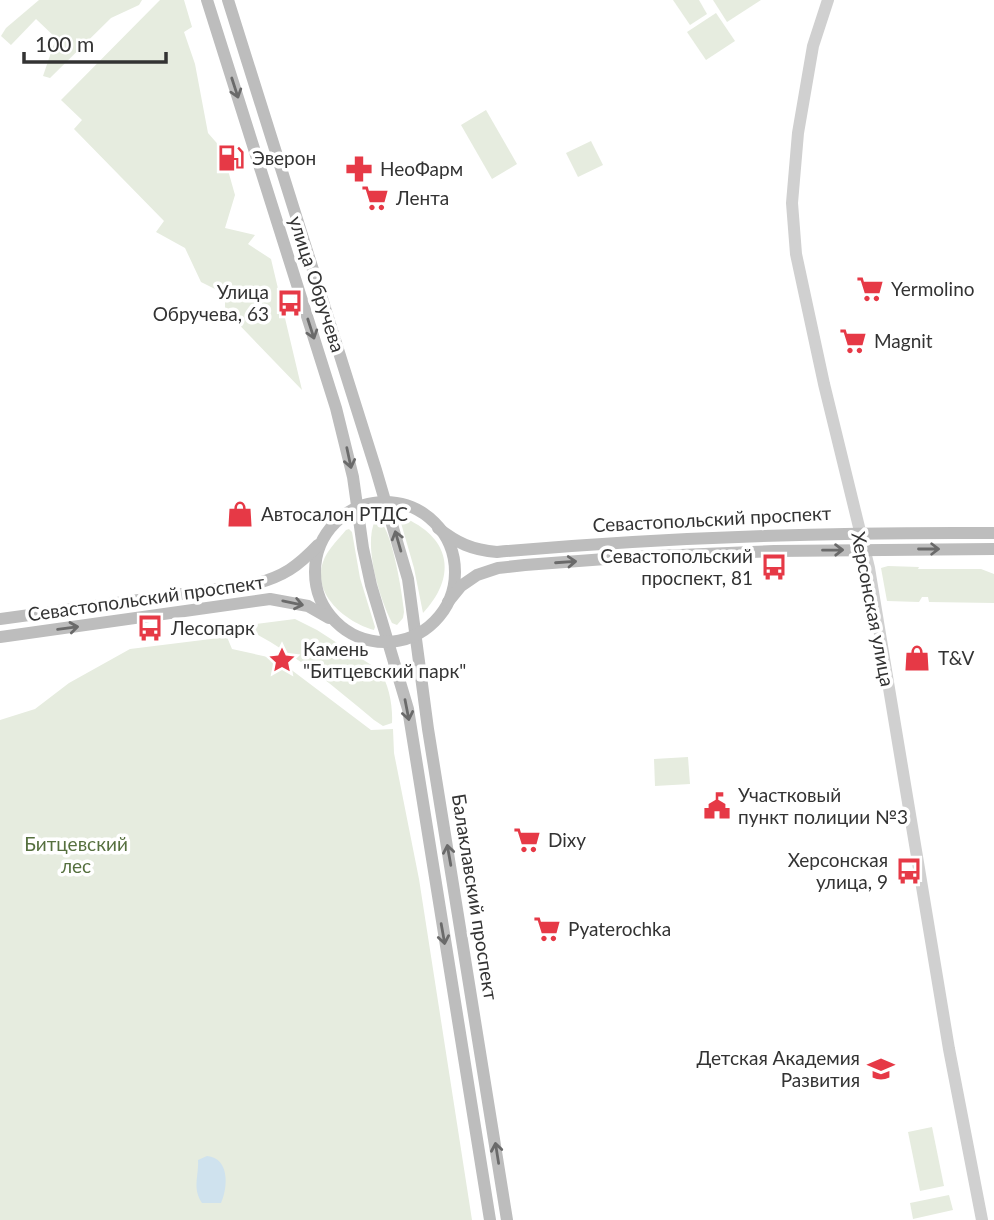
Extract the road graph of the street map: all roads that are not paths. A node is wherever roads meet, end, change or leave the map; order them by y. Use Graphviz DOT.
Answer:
graph roads {
  1 [pos="207,0"];
  2 [pos="228,0"];
  3 [pos="828,0"];
  4 [pos="386,502"];
  5 [pos="357,510"];
  6 [pos="438,528"];
  7 [pos="859,531"];
  8 [pos="994,533"];
  9 [pos="321,542"];
  10 [pos="994,549"];
  11 [pos="863,550"];
  12 [pos="408,579"];
  13 [pos="371,585"];
  14 [pos="447,602"];
  15 [pos="0,619"];
  16 [pos="335,622"];
  17 [pos="417,634"];
  18 [pos="0,637"];
  19 [pos="390,644"];
  20 [pos="490,1220"];
  21 [pos="507,1220"];
  22 [pos="982,1220"];
  1 -- 5 [label="main road, улица Обручева, one-way"];
  2 -- 4 [label="main road, улица Обручева"];
  3 -- 7 [label="street, Херсонская улица"];
  4 -- 5 [label="main road"];
  4 -- 6 [label="main road, Севастопольский проспект"];
  12 -- 4 [label="main road, улица Обручева, one-way"];
  5 -- 9 [label="main road, Севастопольский проспект"];
  5 -- 13 [label="main road, улица Обручева"];
  6 -- 7 [label="main road, Севастопольский проспект"];
  6 -- 14 [label="main road"];
  7 -- 8 [label="main road, Севастопольский проспект"];
  7 -- 11 [label="street, Херсонская улица"];
  9 -- 15 [label="main road, Севастопольский проспект"];
  9 -- 16 [label="main road"];
  11 -- 10 [label="main road, Севастопольский проспект, one-way"];
  14 -- 11 [label="main road, Севастопольский проспект, one-way"];
  11 -- 22 [label="street, Херсонская улица"];
  12 -- 17 [label="main road, Балаклавский проспект"];
  13 -- 19 [label="main road, Балаклавский проспект"];
  14 -- 17 [label="main road, Севастопольский проспект"];
  18 -- 16 [label="main road, Севастопольский проспект, one-way"];
  16 -- 19 [label="main road, Севастопольский проспект"];
  17 -- 19 [label="main road"];
  21 -- 17 [label="main road, Балаклавский проспект, one-way"];
  19 -- 20 [label="main road, Балаклавский проспект, one-way"];
}
